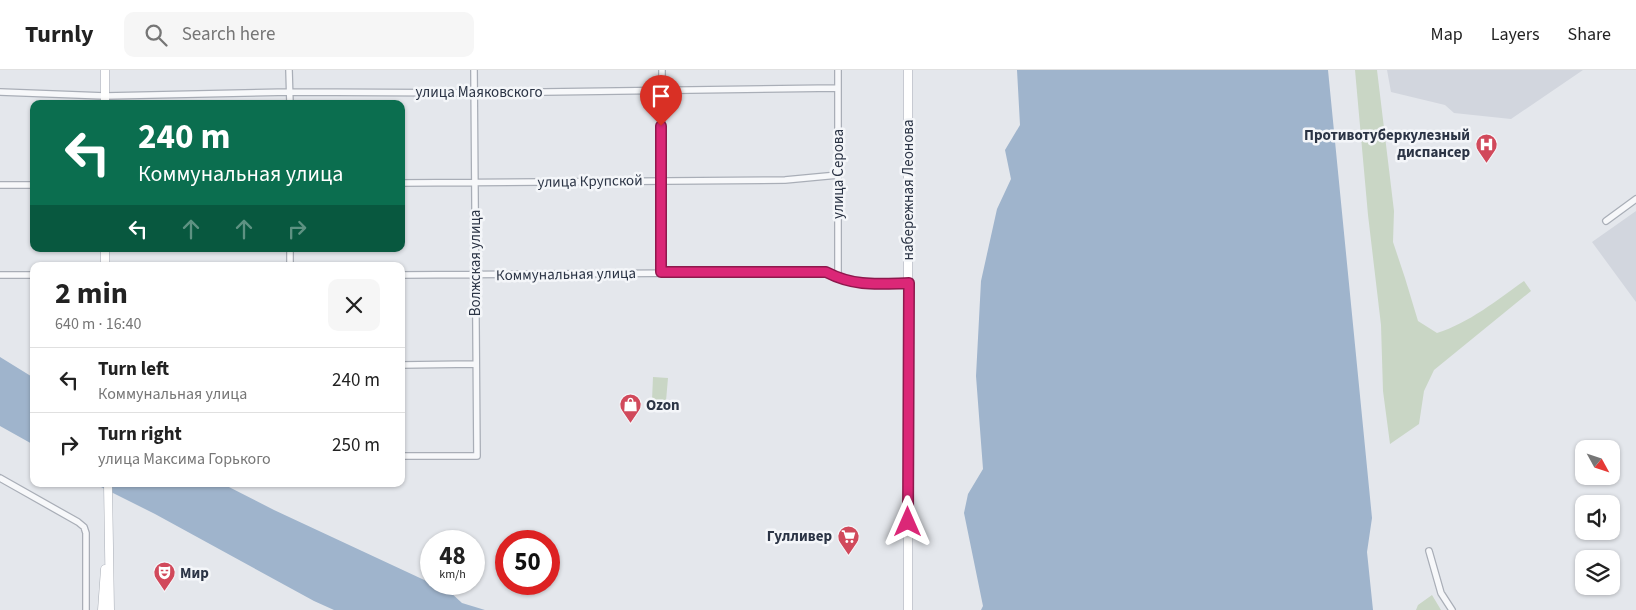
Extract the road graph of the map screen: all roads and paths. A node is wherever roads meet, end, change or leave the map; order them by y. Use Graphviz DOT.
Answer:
graph roads {
  1 [pos="105,70"];
  2 [pos="289,70"];
  3 [pos="474,70"];
  4 [pos="662,70"];
  5 [pos="838,70"];
  6 [pos="908,70"];
  7 [pos="837,88"];
  8 [pos="661,90"];
  9 [pos="0,92"];
  10 [pos="290,92"];
  11 [pos="474,93"];
  12 [pos="105,100"];
  13 [pos="290,100"];
  14 [pos="838,175"];
  15 [pos="661,180"];
  16 [pos="405,183"];
  17 [pos="475,183"];
  18 [pos="0,185"];
  19 [pos="30,185"];
  20 [pos="1636,199"];
  21 [pos="1606,221"];
  22 [pos="661,272"];
  23 [pos="0,275"];
  24 [pos="30,275"];
  25 [pos="405,275"];
  26 [pos="476,275"];
  27 [pos="838,278"];
  28 [pos="909,283"];
  29 [pos="475,364"];
  30 [pos="405,365"];
  31 [pos="405,456"];
  32 [pos="0,478"];
  33 [pos="108,487"];
  34 [pos="108,527"];
  35 [pos="1429,551"];
  36 [pos="86,610"];
  37 [pos="102,610"];
  38 [pos="110,610"];
  39 [pos="908,610"];
  40 [pos="1452,610"];
  1 -- 12 [label="main road"];
  2 -- 10 [label="street"];
  3 -- 11 [label="street, Волжская улица"];
  4 -- 8 [label="street"];
  5 -- 7 [label="street, улица Серова"];
  6 -- 28 [label="main road, набережная Леонова"];
  7 -- 8 [label="street, улица Маяковского"];
  7 -- 14 [label="street, улица Серова"];
  8 -- 11 [label="street, улица Маяковского"];
  8 -- 15 [label="street"];
  9 -- 12 [label="street, улица Маяковского"];
  10 -- 11 [label="street, улица Маяковского"];
  10 -- 12 [label="street, улица Маяковского"];
  10 -- 13 [label="street"];
  11 -- 17 [label="street, Волжская улица"];
  14 -- 15 [label="street, улица Крупской"];
  14 -- 27 [label="street, улица Серова"];
  15 -- 17 [label="street, улица Крупской"];
  15 -- 22 [label="street"];
  16 -- 17 [label="street, улица Крупской"];
  17 -- 26 [label="street, Волжская улица"];
  18 -- 19 [label="street"];
  20 -- 21 [label="street"];
  22 -- 26 [label="street, Коммунальная улица"];
  22 -- 27 [label="street, Коммунальная улица"];
  23 -- 24 [label="street"];
  25 -- 26 [label="street, Коммунальная улица"];
  26 -- 29 [label="street, Волжская улица"];
  27 -- 28 [label="street, Коммунальная улица"];
  28 -- 39 [label="main road, набережная Леонова"];
  29 -- 30 [label="street"];
  29 -- 31 [label="street, Волжская улица"];
  32 -- 36 [label="street"];
  33 -- 34 [label="main road"];
  34 -- 37 [label="main road"];
  34 -- 38 [label="main road"];
  35 -- 40 [label="street"];
}
